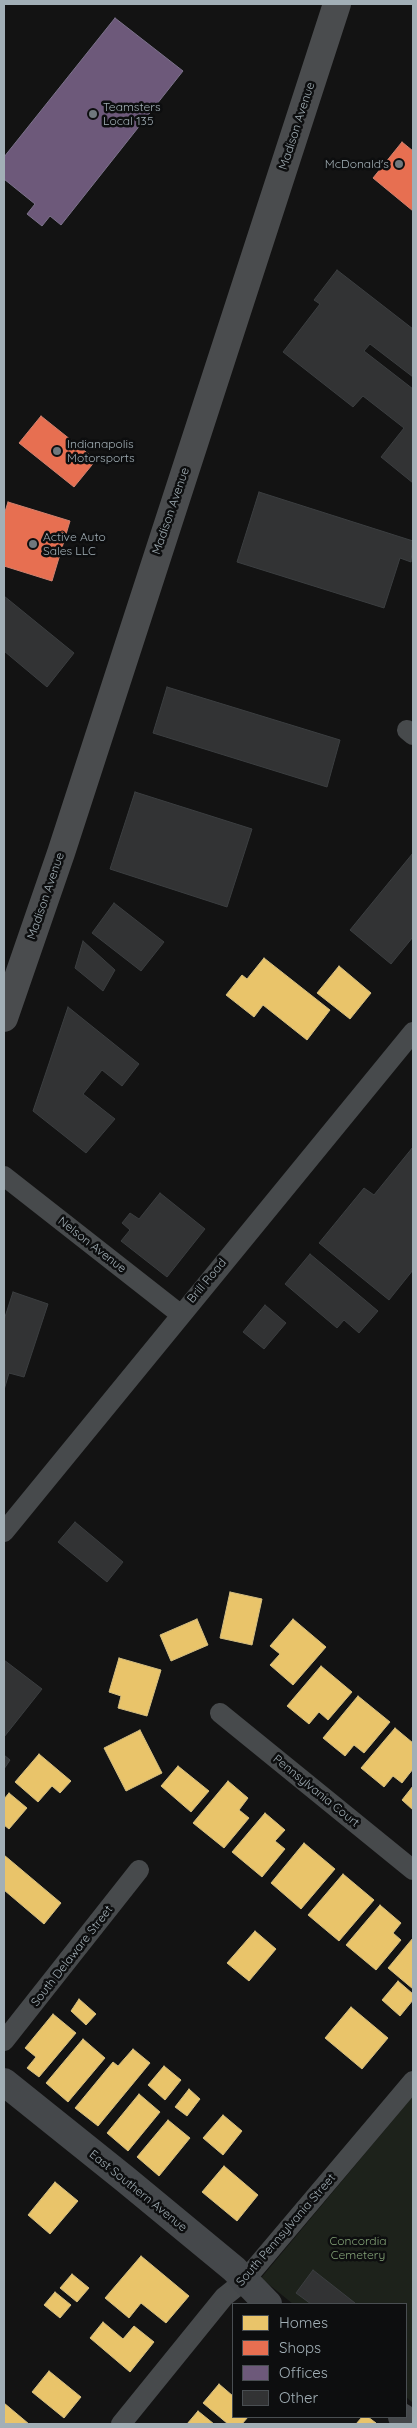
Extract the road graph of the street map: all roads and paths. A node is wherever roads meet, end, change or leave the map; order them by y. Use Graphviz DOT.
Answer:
graph roads {
  1 [pos="337,4"];
  2 [pos="4,1018"];
  3 [pos="413,1032"];
  4 [pos="4,1176"];
  5 [pos="180,1314"];
  6 [pos="4,1532"];
  7 [pos="220,1713"];
  8 [pos="139,1870"];
  9 [pos="413,1870"];
  10 [pos="4,2041"];
  11 [pos="413,2081"];
  12 [pos="4,2082"];
  13 [pos="244,2281"];
  14 [pos="267,2303"];
  15 [pos="121,2424"];
  1 -- 2 [label="main road, Madison Avenue"];
  3 -- 5 [label="street, Brill Road"];
  4 -- 5 [label="street, Nelson Avenue"];
  5 -- 6 [label="street, Brill Road"];
  7 -- 9 [label="street, Pennsylvania Court"];
  8 -- 10 [label="street, South Delaware Street"];
  11 -- 13 [label="street, South Pennsylvania Street"];
  12 -- 13 [label="street, East Southern Avenue"];
  13 -- 14 [label="street, East Southern Avenue"];
  13 -- 15 [label="street, South Pennsylvania Street"];
}
